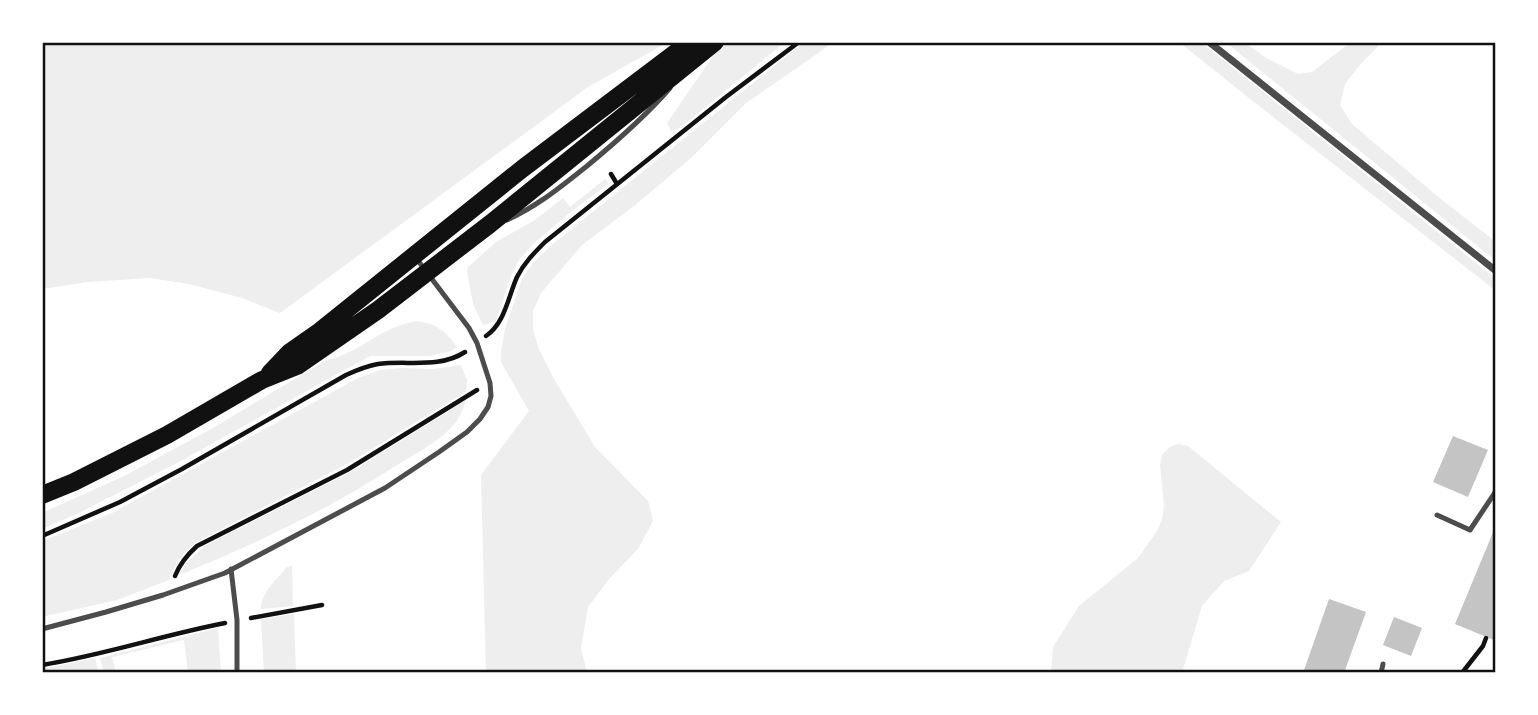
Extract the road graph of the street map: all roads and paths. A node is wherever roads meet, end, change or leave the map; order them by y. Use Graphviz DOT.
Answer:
graph roads {
  1 [pos="690,42"];
  2 [pos="715,42"];
  3 [pos="1209,42"];
  4 [pos="611,174"];
  5 [pos="617,184"];
  6 [pos="414,256"];
  7 [pos="1496,271"];
  8 [pos="427,272"];
  9 [pos="262,380"];
  10 [pos="490,383"];
  11 [pos="1496,491"];
  12 [pos="42,495"];
  13 [pos="1437,515"];
  14 [pos="231,569"];
  15 [pos="173,591"];
  16 [pos="322,605"];
  17 [pos="237,620"];
  18 [pos="42,629"];
  19 [pos="1486,638"];
  20 [pos="1383,664"];
  21 [pos="42,665"];
  22 [pos="237,673"];
  23 [pos="1381,673"];
  24 [pos="1462,673"];
  1 -- 6 [label="highway"];
  2 -- 8 [label="highway"];
  3 -- 7 [label="street"];
  4 -- 5 [label="path"];
  6 -- 8 [label="lane"];
  6 -- 9 [label="highway"];
  8 -- 9 [label="highway"];
  8 -- 10 [label="lane"];
  9 -- 12 [label="highway"];
  10 -- 14 [label="lane"];
  10 -- 15 [label="path"];
  11 -- 13 [label="lane"];
  14 -- 15 [label="lane"];
  14 -- 17 [label="lane"];
  15 -- 18 [label="lane"];
  16 -- 17 [label="path"];
  17 -- 21 [label="path"];
  17 -- 22 [label="lane"];
  19 -- 24 [label="path"];
  20 -- 23 [label="lane"];
}
